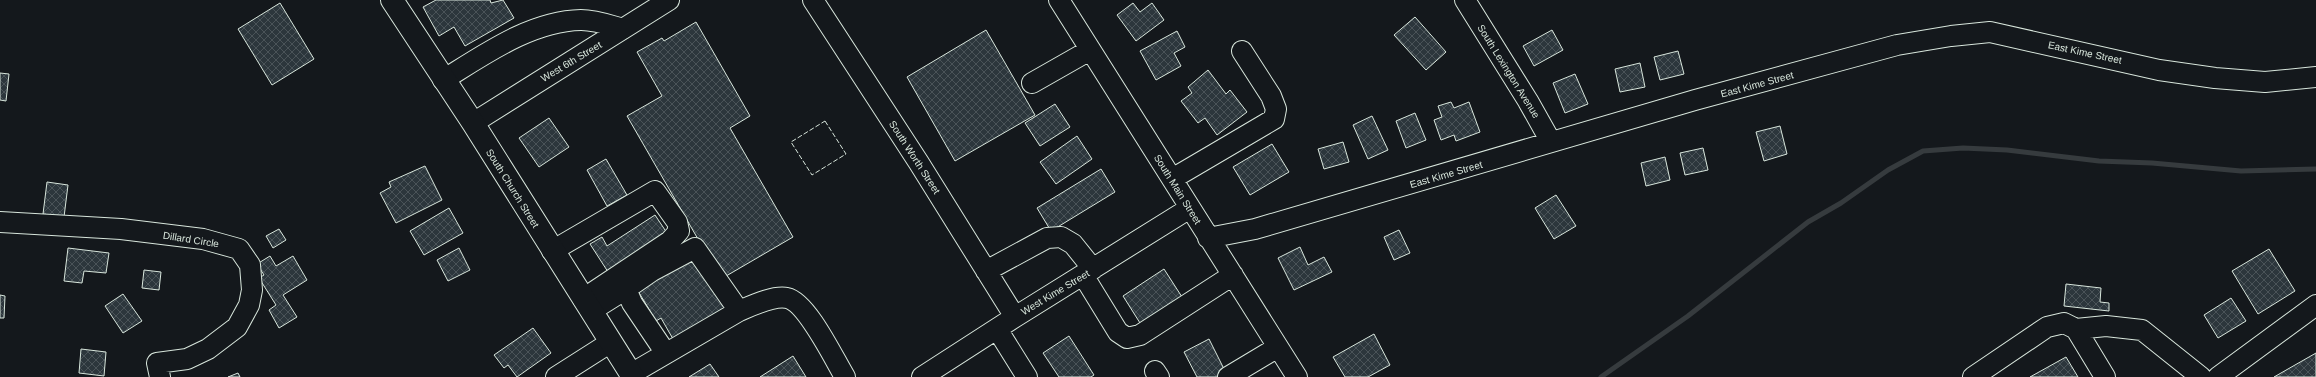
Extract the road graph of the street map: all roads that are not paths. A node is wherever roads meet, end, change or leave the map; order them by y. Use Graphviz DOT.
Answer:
graph roads {
  1 [pos="392,0"];
  2 [pos="669,0"];
  3 [pos="813,0"];
  4 [pos="1059,0"];
  5 [pos="1465,0"];
  6 [pos="623,29"];
  7 [pos="1090,50"];
  8 [pos="1242,51"];
  9 [pos="2316,77"];
  10 [pos="443,80"];
  11 [pos="1032,83"];
  12 [pos="472,123"];
  13 [pos="1551,142"];
  14 [pos="1172,179"];
  15 [pos="1190,208"];
  16 [pos="0,222"];
  17 [pos="1208,238"];
  18 [pos="552,252"];
  19 [pos="986,271"];
  20 [pos="1088,272"];
  21 [pos="1233,275"];
  22 [pos="626,289"];
  23 [pos="587,305"];
  24 [pos="2316,305"];
  25 [pos="739,311"];
  26 [pos="1015,316"];
  27 [pos="997,329"];
  28 [pos="2076,329"];
  29 [pos="611,342"];
  30 [pos="1278,347"];
  31 [pos="665,352"];
  32 [pos="632,375"];
  33 [pos="160,377"];
  34 [pos="556,377"];
  35 [pos="845,377"];
  36 [pos="922,377"];
  37 [pos="1027,377"];
  38 [pos="1228,377"];
  39 [pos="1297,377"];
  40 [pos="1972,377"];
  41 [pos="2105,377"];
  42 [pos="2201,377"];
  43 [pos="2218,377"];
  1 -- 10 [label="main road, South Church Street"];
  2 -- 6 [label="street, West 6th Street"];
  3 -- 19 [label="street, South Worth Street"];
  4 -- 7 [label="street, South Main Street"];
  5 -- 13 [label="street, South Lexington Avenue"];
  6 -- 10 [label="street"];
  6 -- 12 [label="street, West 6th Street"];
  7 -- 11 [label="street"];
  7 -- 14 [label="street, South Main Street"];
  8 -- 14 [label="street"];
  9 -- 13 [label="street, East Kime Street"];
  10 -- 12 [label="main road, South Church Street"];
  12 -- 18 [label="main road, South Church Street"];
  13 -- 17 [label="street, East Kime Street"];
  14 -- 15 [label="street, South Main Street"];
  15 -- 17 [label="street, South Main Street"];
  15 -- 20 [label="street, West Kime Street"];
  16 -- 33 [label="street, Dillard Circle"];
  17 -- 21 [label="street, South Main Street"];
  18 -- 23 [label="main road, South Church Street"];
  18 -- 23 [label="street"];
  19 -- 20 [label="street"];
  19 -- 26 [label="street, South Worth Street"];
  20 -- 21 [label="street"];
  20 -- 26 [label="street, West Kime Street"];
  21 -- 30 [label="street, South Main Street"];
  22 -- 23 [label="street"];
  22 -- 25 [label="street"];
  22 -- 31 [label="street"];
  23 -- 29 [label="main road, South Church Street"];
  24 -- 43 [label="street"];
  25 -- 31 [label="street"];
  25 -- 35 [label="street"];
  26 -- 27 [label="street, West Kime Street"];
  27 -- 36 [label="street, West Kime Street"];
  27 -- 37 [label="street"];
  28 -- 40 [label="street"];
  28 -- 41 [label="street"];
  28 -- 42 [label="street"];
  29 -- 32 [label="main road, South Church Street"];
  29 -- 34 [label="street"];
  30 -- 38 [label="street"];
  30 -- 39 [label="street, South Main Street"];
  31 -- 32 [label="street"];
}
